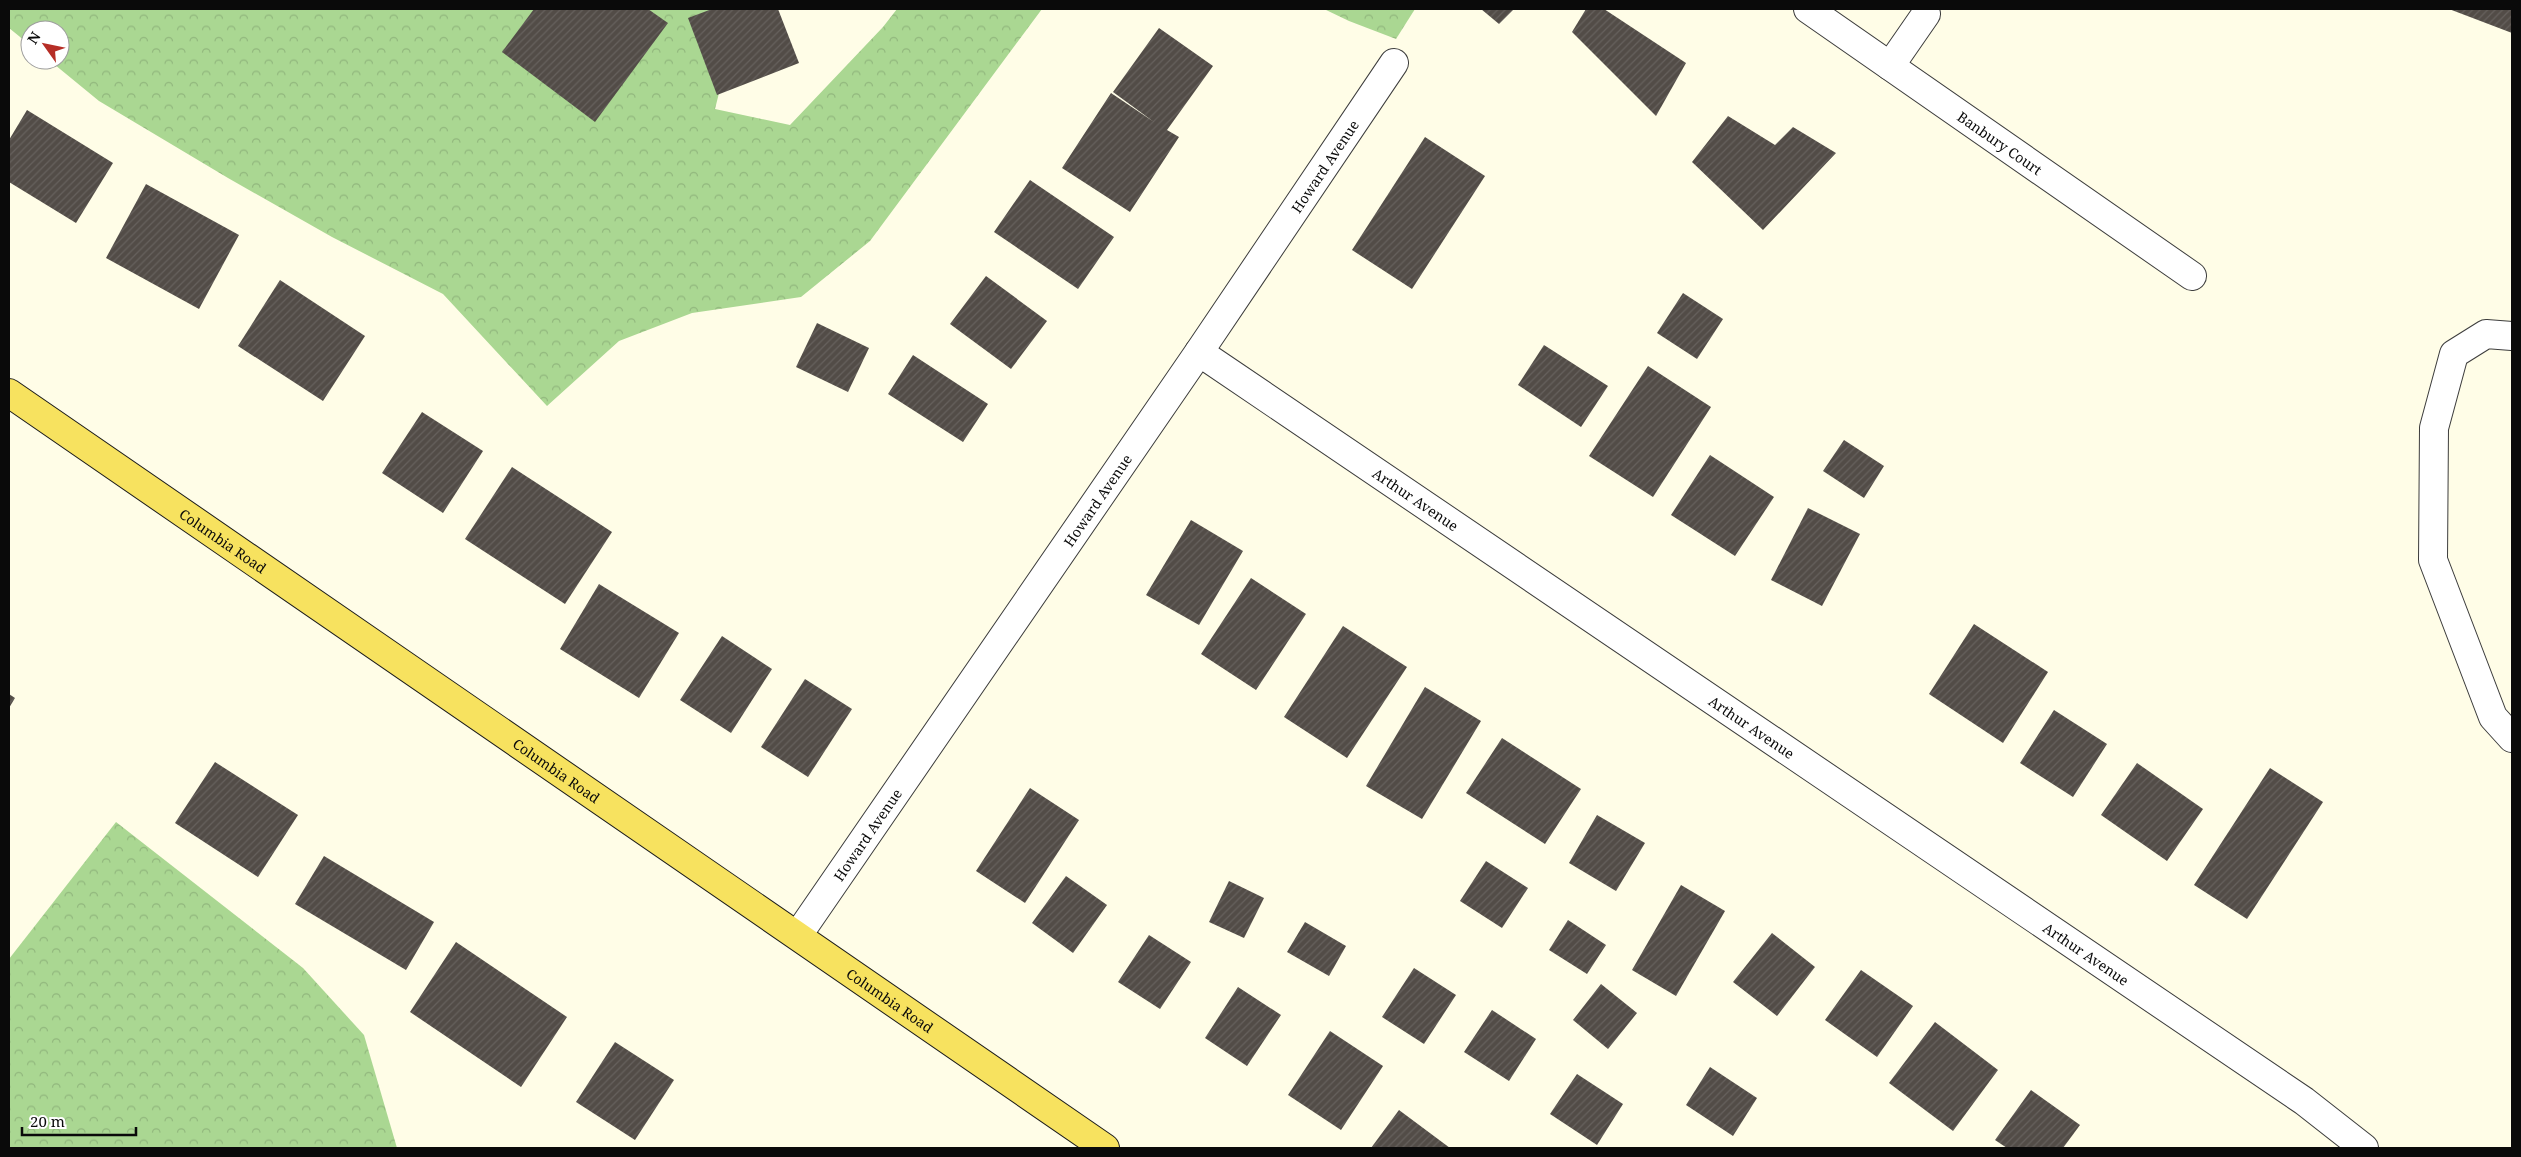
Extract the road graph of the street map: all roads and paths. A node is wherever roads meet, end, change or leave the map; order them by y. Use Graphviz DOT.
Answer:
graph roads {
  1 [pos="1808,9"];
  2 [pos="1926,14"];
  3 [pos="1394,63"];
  4 [pos="1890,66"];
  5 [pos="2192,276"];
  6 [pos="2512,336"];
  7 [pos="1199,352"];
  8 [pos="9,393"];
  9 [pos="2503,712"];
  10 [pos="2512,738"];
  11 [pos="798,935"];
  12 [pos="1105,1148"];
  13 [pos="2364,1148"];
  1 -- 4 [label="street, Banbury Court"];
  2 -- 4 [label="street"];
  3 -- 7 [label="street, Howard Avenue"];
  4 -- 5 [label="street, Banbury Court"];
  6 -- 9 [label="street"];
  7 -- 11 [label="street, Howard Avenue"];
  7 -- 13 [label="street, Arthur Avenue"];
  8 -- 11 [label="main road, Columbia Road"];
  9 -- 10 [label="street"];
  11 -- 12 [label="main road, Columbia Road"];
}
